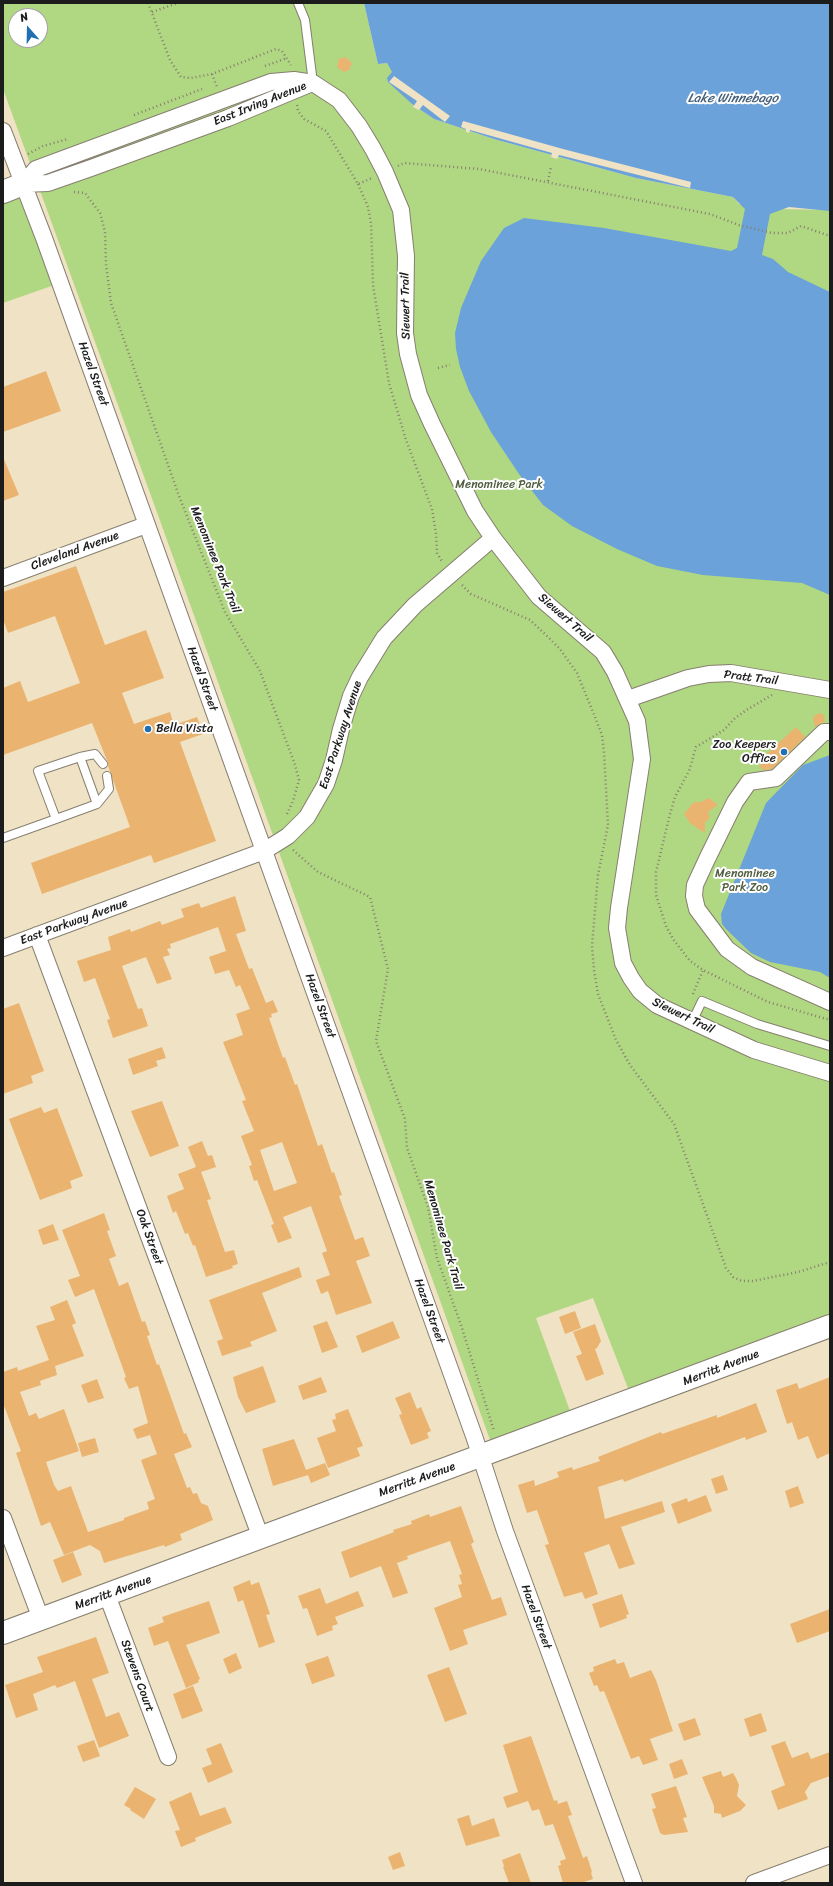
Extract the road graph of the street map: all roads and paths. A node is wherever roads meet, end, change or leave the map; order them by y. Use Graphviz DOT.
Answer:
graph roads {
  1 [pos="148,3"];
  2 [pos="178,3"];
  3 [pos="298,3"];
  4 [pos="152,12"];
  5 [pos="294,80"];
  6 [pos="313,83"];
  7 [pos="304,119"];
  8 [pos="3,131"];
  9 [pos="551,167"];
  10 [pos="385,172"];
  11 [pos="548,181"];
  12 [pos="358,184"];
  13 [pos="13,188"];
  14 [pos="69,194"];
  15 [pos="830,236"];
  16 [pos="450,365"];
  17 [pos="438,368"];
  18 [pos="146,525"];
  19 [pos="493,538"];
  20 [pos="452,573"];
  21 [pos="3,578"];
  22 [pos="830,690"];
  23 [pos="628,699"];
  24 [pos="830,732"];
  25 [pos="80,756"];
  26 [pos="103,764"];
  27 [pos="107,776"];
  28 [pos="97,804"];
  29 [pos="56,819"];
  30 [pos="288,836"];
  31 [pos="3,838"];
  32 [pos="264,851"];
  33 [pos="37,935"];
  34 [pos="3,948"];
  35 [pos="830,1002"];
  36 [pos="692,1022"];
  37 [pos="830,1046"];
  38 [pos="830,1073"];
  39 [pos="830,1262"];
  40 [pos="830,1326"];
  41 [pos="494,1433"];
  42 [pos="480,1456"];
  43 [pos="3,1518"];
  44 [pos="261,1538"];
  45 [pos="107,1595"];
  46 [pos="40,1619"];
  47 [pos="3,1633"];
  48 [pos="168,1758"];
  49 [pos="830,1855"];
  50 [pos="634,1883"];
  51 [pos="754,1883"];
  1 -- 4 [label="path"];
  2 -- 4 [label="path"];
  3 -- 6 [label="lane"];
  4 -- 5 [label="path"];
  5 -- 6 [label="street, East Irving Avenue"];
  5 -- 13 [label="street, East Irving Avenue"];
  6 -- 10 [label="street, Siewert Trail"];
  6 -- 13 [label="street, East Irving Avenue"];
  7 -- 12 [label="path"];
  8 -- 13 [label="street, Hazel Street"];
  9 -- 11 [label="path"];
  10 -- 11 [label="path"];
  10 -- 12 [label="path"];
  10 -- 19 [label="street, Siewert Trail"];
  11 -- 15 [label="path"];
  12 -- 20 [label="path"];
  13 -- 18 [label="street, Hazel Street"];
  14 -- 30 [label="path, Menominee Park Trail"];
  16 -- 17 [label="path"];
  18 -- 21 [label="street, Cleveland Avenue"];
  18 -- 32 [label="street, Hazel Street"];
  19 -- 20 [label="street, East Parkway Avenue"];
  19 -- 23 [label="street, Siewert Trail"];
  20 -- 30 [label="street, East Parkway Avenue"];
  20 -- 39 [label="path"];
  22 -- 23 [label="street, Pratt Trail"];
  23 -- 36 [label="street, Siewert Trail"];
  24 -- 35 [label="street"];
  25 -- 26 [label="lane"];
  25 -- 28 [label="lane"];
  25 -- 29 [label="lane"];
  27 -- 28 [label="lane"];
  28 -- 29 [label="lane"];
  29 -- 31 [label="lane"];
  30 -- 32 [label="street, East Parkway Avenue"];
  30 -- 41 [label="path, Menominee Park Trail"];
  32 -- 33 [label="street, East Parkway Avenue"];
  32 -- 42 [label="street, Hazel Street"];
  33 -- 34 [label="street, East Parkway Avenue"];
  33 -- 44 [label="street, Oak Street"];
  36 -- 37 [label="lane"];
  36 -- 38 [label="street, Siewert Trail"];
  40 -- 42 [label="street, Merritt Avenue"];
  42 -- 44 [label="street, Merritt Avenue"];
  42 -- 50 [label="street, Hazel Street"];
  43 -- 46 [label="street"];
  44 -- 45 [label="street, Merritt Avenue"];
  45 -- 46 [label="street, Merritt Avenue"];
  45 -- 48 [label="street, Stevens Court"];
  46 -- 47 [label="street, Merritt Avenue"];
  49 -- 51 [label="street"];
}
